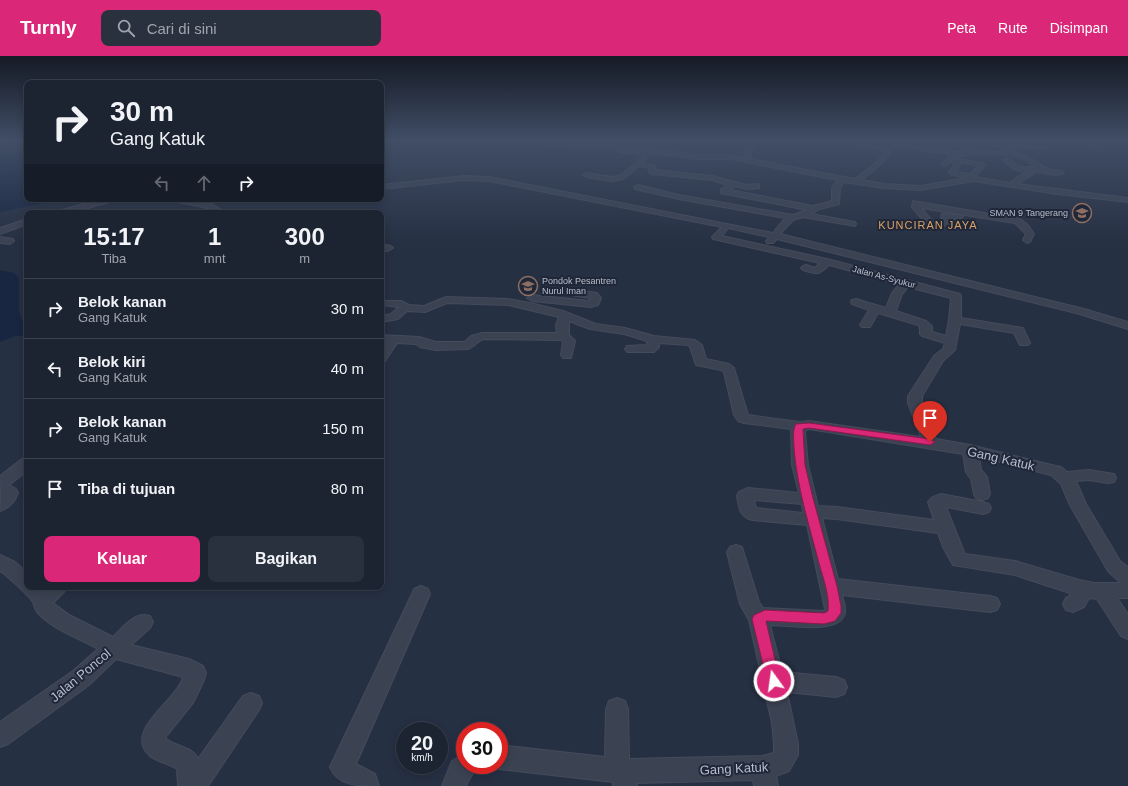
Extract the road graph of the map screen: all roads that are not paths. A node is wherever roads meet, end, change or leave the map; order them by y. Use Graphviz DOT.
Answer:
graph roads {
  1 [pos="823,175"];
  2 [pos="864,175"];
  3 [pos="960,175"];
  4 [pos="974,175"];
  5 [pos="1029,175"];
  6 [pos="1062,175"];
  7 [pos="586,176"];
  8 [pos="644,176"];
  9 [pos="693,176"];
  10 [pos="1013,176"];
  11 [pos="623,177"];
  12 [pos="1021,177"];
  13 [pos="842,178"];
  14 [pos="971,178"];
  15 [pos="857,181"];
  16 [pos="734,184"];
  17 [pos="1012,185"];
  18 [pos="756,186"];
  19 [pos="384,187"];
  20 [pos="915,188"];
  21 [pos="724,191"];
  22 [pos="1074,194"];
  23 [pos="1128,200"];
  24 [pos="100,202"];
  25 [pos="190,202"];
  26 [pos="712,203"];
  27 [pos="916,205"];
  28 [pos="815,209"];
  29 [pos="72,210"];
  30 [pos="218,210"];
  31 [pos="685,210"];
  32 [pos="802,215"];
  33 [pos="792,217"];
  34 [pos="24,222"];
  35 [pos="930,223"];
  36 [pos="852,224"];
  37 [pos="947,224"];
  38 [pos="724,230"];
  39 [pos="1028,230"];
  40 [pos="0,231"];
  41 [pos="775,235"];
  42 [pos="0,240"];
  43 [pos="1028,240"];
  44 [pos="10,241"];
  45 [pos="765,247"];
  46 [pos="827,262"];
  47 [pos="806,268"];
  48 [pos="906,283"];
  49 [pos="532,299"];
  50 [pos="856,302"];
  51 [pos="384,303"];
  52 [pos="404,308"];
  53 [pos="875,308"];
  54 [pos="890,312"];
  55 [pos="562,314"];
  56 [pos="384,319"];
  57 [pos="955,320"];
  58 [pos="866,325"];
  59 [pos="1128,326"];
  60 [pos="564,337"];
  61 [pos="384,338"];
  62 [pos="394,339"];
  63 [pos="653,339"];
  64 [pos="951,341"];
  65 [pos="1024,343"];
  66 [pos="631,349"];
  67 [pos="384,354"];
  68 [pos="567,355"];
  69 [pos="799,426"];
  70 [pos="930,442"];
  71 [pos="970,450"];
  72 [pos="24,465"];
  73 [pos="1065,478"];
  74 [pos="1108,478"];
  75 [pos="0,485"];
  76 [pos="0,505"];
  77 [pos="810,510"];
  78 [pos="945,528"];
  79 [pos="736,552"];
  80 [pos="0,562"];
  81 [pos="1128,578"];
  82 [pos="24,581"];
  83 [pos="831,586"];
  84 [pos="48,590"];
  85 [pos="1128,590"];
  86 [pos="1103,592"];
  87 [pos="36,594"];
  88 [pos="421,594"];
  89 [pos="990,604"];
  90 [pos="759,619"];
  91 [pos="143,622"];
  92 [pos="1128,630"];
  93 [pos="114,648"];
  94 [pos="774,681"];
  95 [pos="836,687"];
  96 [pos="251,703"];
  97 [pos="618,709"];
  98 [pos="0,736"];
  99 [pos="508,758"];
  100 [pos="458,774"];
  101 [pos="623,776"];
  102 [pos="764,777"];
  103 [pos="190,786"];
  104 [pos="194,786"];
  105 [pos="367,786"];
  106 [pos="454,786"];
  1 -- 13 [label="street"];
  2 -- 15 [label="street"];
  3 -- 14 [label="street"];
  4 -- 14 [label="street"];
  5 -- 12 [label="street"];
  6 -- 22 [label="street"];
  7 -- 11 [label="street"];
  8 -- 9 [label="street"];
  8 -- 11 [label="street"];
  8 -- 26 [label="street"];
  9 -- 16 [label="street"];
  10 -- 12 [label="street"];
  12 -- 17 [label="street"];
  13 -- 15 [label="street"];
  13 -- 28 [label="street"];
  14 -- 17 [label="street"];
  14 -- 20 [label="street"];
  15 -- 20 [label="street"];
  16 -- 18 [label="street"];
  16 -- 21 [label="street"];
  17 -- 22 [label="street"];
  19 -- 41 [label="street"];
  20 -- 27 [label="street"];
  21 -- 26 [label="street"];
  21 -- 28 [label="street"];
  22 -- 23 [label="street"];
  24 -- 29 [label="street"];
  25 -- 30 [label="street"];
  26 -- 31 [label="street"];
  26 -- 33 [label="street"];
  27 -- 35 [label="street"];
  27 -- 39 [label="street"];
  28 -- 32 [label="street"];
  32 -- 33 [label="street"];
  32 -- 36 [label="street"];
  33 -- 41 [label="street"];
  34 -- 40 [label="street"];
  37 -- 39 [label="street"];
  38 -- 45 [label="street, Jalan As-Syukur"];
  39 -- 43 [label="street"];
  41 -- 45 [label="street"];
  41 -- 59 [label="street"];
  42 -- 44 [label="street"];
  45 -- 46 [label="street, Jalan As-Syukur"];
  46 -- 47 [label="street"];
  46 -- 48 [label="street, Jalan As-Syukur"];
  48 -- 54 [label="street"];
  48 -- 57 [label="street, Jalan As-Syukur"];
  49 -- 52 [label="street"];
  49 -- 55 [label="street"];
  49 -- 55 [label="street"];
  50 -- 53 [label="street"];
  51 -- 52 [label="street"];
  52 -- 56 [label="street"];
  53 -- 54 [label="street"];
  53 -- 58 [label="street"];
  54 -- 64 [label="street"];
  55 -- 60 [label="street"];
  55 -- 63 [label="street"];
  57 -- 64 [label="street, Jalan As-Syukur"];
  57 -- 65 [label="street"];
  60 -- 62 [label="street"];
  60 -- 68 [label="street"];
  61 -- 62 [label="street"];
  62 -- 67 [label="street"];
  63 -- 66 [label="street"];
  63 -- 69 [label="street, Gang Katuk"];
  64 -- 70 [label="street, Jalan As-Syukur"];
  69 -- 70 [label="street, Gang Katuk"];
  69 -- 77 [label="street"];
  70 -- 71 [label="street, Gang Katuk"];
  71 -- 73 [label="street, Gang Katuk"];
  71 -- 78 [label="street"];
  72 -- 75 [label="street"];
  73 -- 74 [label="street"];
  73 -- 81 [label="street"];
  75 -- 76 [label="street"];
  77 -- 77 [label="street"];
  77 -- 78 [label="street"];
  77 -- 83 [label="street"];
  78 -- 86 [label="street"];
  79 -- 90 [label="street, Gang Katuk"];
  80 -- 82 [label="street"];
  83 -- 89 [label="street"];
  83 -- 90 [label="street"];
  84 -- 87 [label="street"];
  85 -- 86 [label="street"];
  86 -- 92 [label="street"];
  87 -- 93 [label="street, Jalan Poncol"];
  88 -- 105 [label="street"];
  90 -- 94 [label="street, Gang Katuk"];
  91 -- 93 [label="street"];
  93 -- 98 [label="street, Jalan Poncol"];
  93 -- 103 [label="street"];
  94 -- 95 [label="street"];
  94 -- 102 [label="street, Gang Katuk"];
  96 -- 104 [label="street"];
  97 -- 101 [label="street"];
  99 -- 101 [label="street, Gang Katuk"];
  100 -- 106 [label="street"];
  101 -- 102 [label="street, Gang Katuk"];
}
